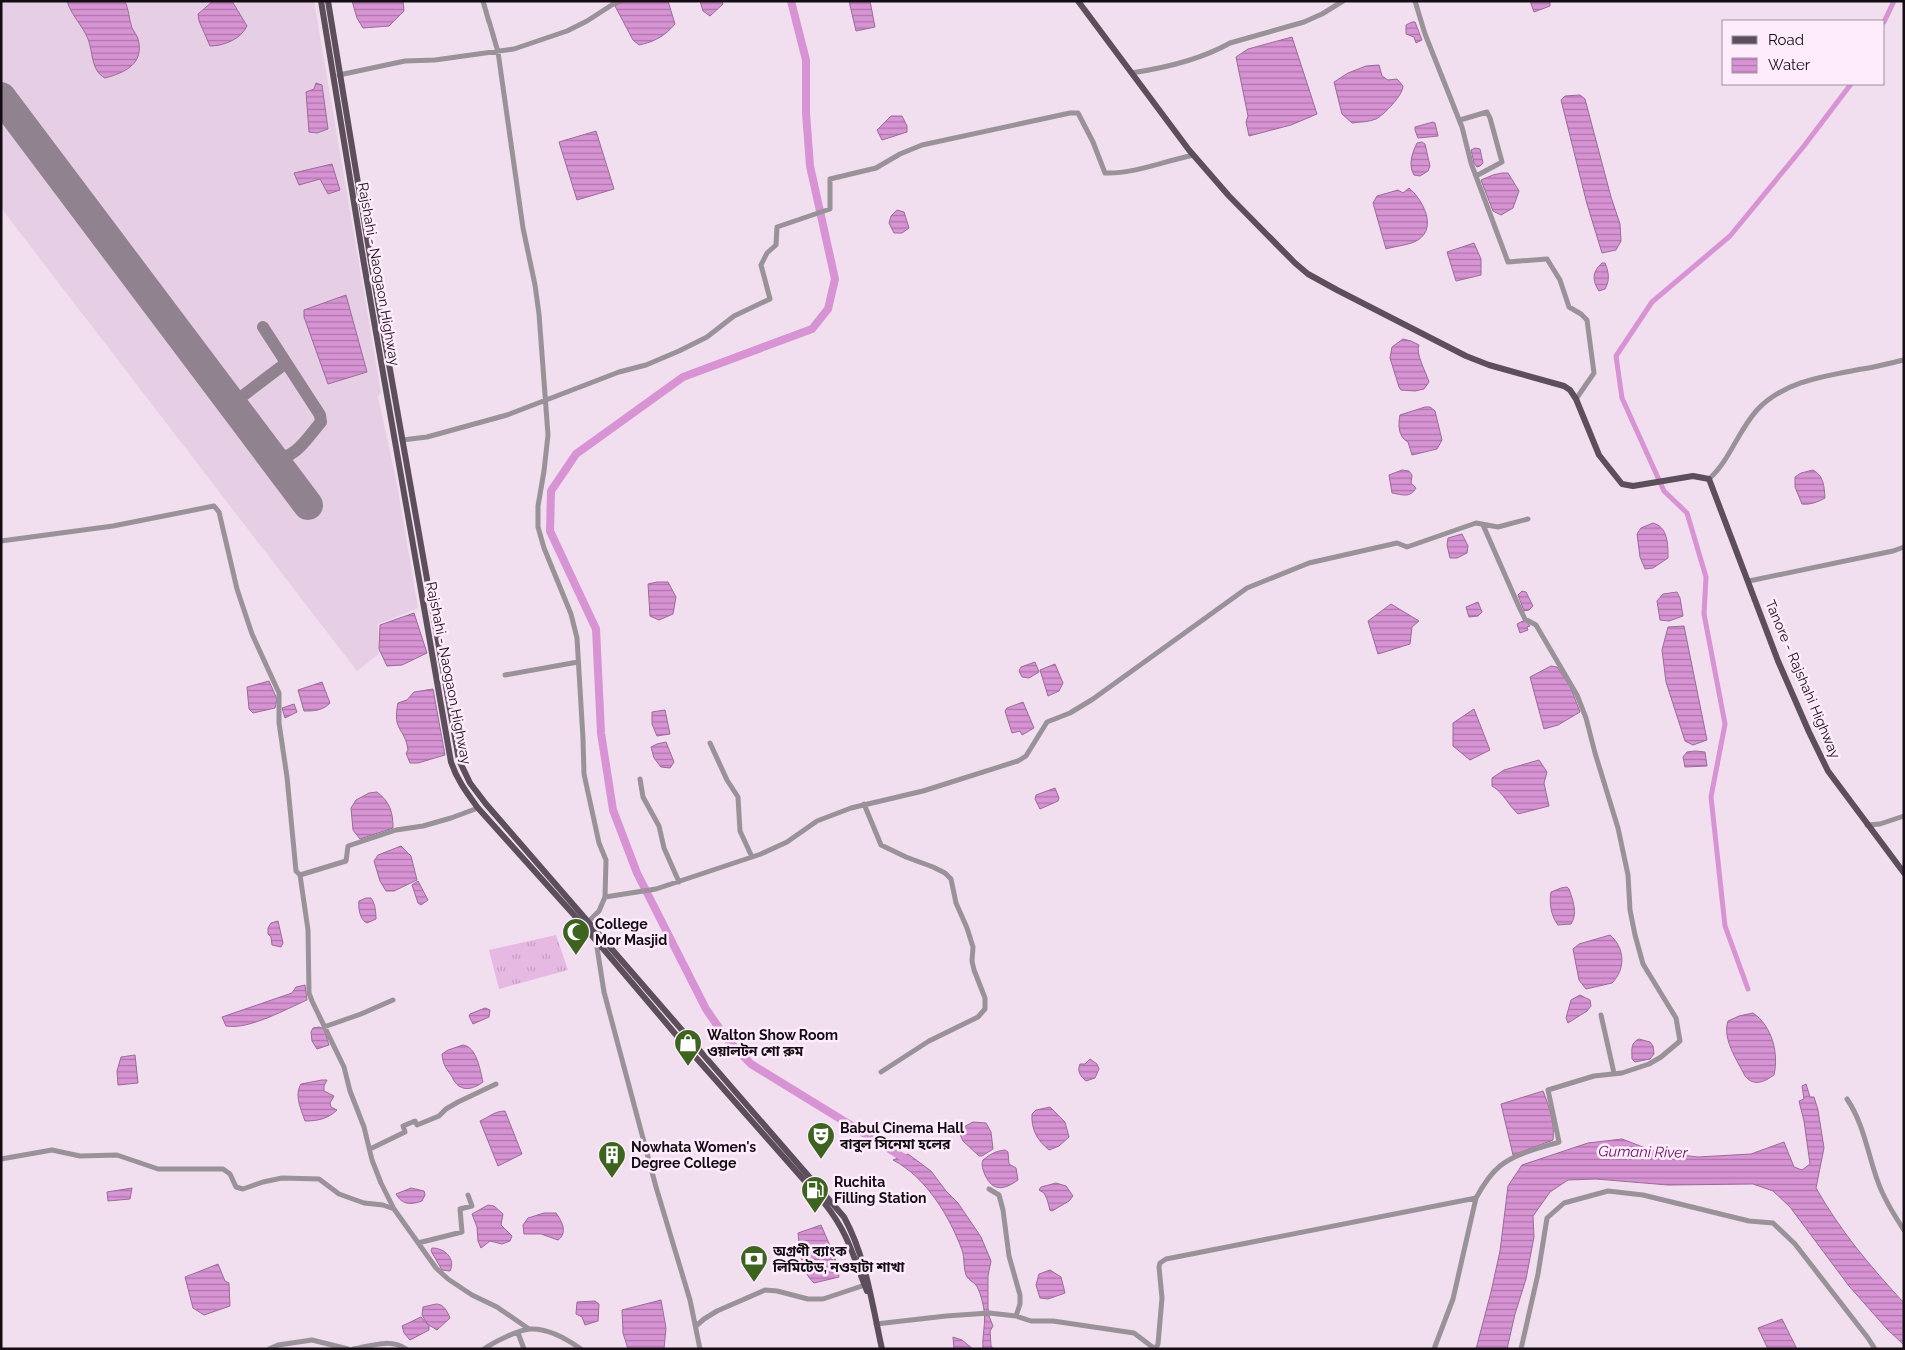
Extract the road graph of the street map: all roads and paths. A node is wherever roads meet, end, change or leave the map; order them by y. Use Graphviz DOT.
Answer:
graph roads {
  1 [pos="321,1"];
  2 [pos="328,1"];
  3 [pos="482,1"];
  4 [pos="618,1"];
  5 [pos="1078,1"];
  6 [pos="1343,1"];
  7 [pos="1415,1"];
  8 [pos="489,21"];
  9 [pos="492,31"];
  10 [pos="498,52"];
  11 [pos="1131,73"];
  12 [pos="339,75"];
  13 [pos="1460,120"];
  14 [pos="1194,155"];
  15 [pos="1476,176"];
  16 [pos="1904,360"];
  17 [pos="1576,399"];
  18 [pos="544,401"];
  19 [pos="402,440"];
  20 [pos="402,455"];
  21 [pos="1709,479"];
  22 [pos="1528,519"];
  23 [pos="1483,524"];
  24 [pos="1,541"];
  25 [pos="1904,547"];
  26 [pos="1749,581"];
  27 [pos="578,662"];
  28 [pos="505,675"];
  29 [pos="710,743"];
  30 [pos="640,779"];
  31 [pos="864,804"];
  32 [pos="478,808"];
  33 [pos="1904,816"];
  34 [pos="1867,825"];
  35 [pos="522,846"];
  36 [pos="516,851"];
  37 [pos="752,857"];
  38 [pos="1904,873"];
  39 [pos="300,875"];
  40 [pos="679,882"];
  41 [pos="606,897"];
  42 [pos="588,922"];
  43 [pos="596,940"];
  44 [pos="630,975"];
  45 [pos="393,1000"];
  46 [pos="1601,1015"];
  47 [pos="324,1026"];
  48 [pos="881,1072"];
  49 [pos="1614,1073"];
  50 [pos="496,1084"];
  51 [pos="1847,1100"];
  52 [pos="370,1149"];
  53 [pos="1,1158"];
  54 [pos="989,1188"];
  55 [pos="468,1194"];
  56 [pos="1476,1198"];
  57 [pos="394,1209"];
  58 [pos="1904,1230"];
  59 [pos="418,1243"];
  60 [pos="867,1284"];
  61 [pos="1016,1316"];
  62 [pos="876,1324"];
  63 [pos="696,1326"];
  64 [pos="529,1329"];
  65 [pos="518,1333"];
  66 [pos="882,1347"];
  67 [pos="269,1349"];
  68 [pos="348,1349"];
  69 [pos="353,1349"];
  70 [pos="406,1349"];
  71 [pos="484,1349"];
  72 [pos="524,1349"];
  73 [pos="581,1349"];
  74 [pos="700,1349"];
  75 [pos="1434,1349"];
  76 [pos="1521,1349"];
  77 [pos="1874,1349"];
  1 -- 20 [label="main road, Rajshahi - Naogaon Highway"];
  2 -- 12 [label="main road, Rajshahi - Naogaon Highway"];
  3 -- 9 [label="street"];
  4 -- 10 [label="street"];
  5 -- 11 [label="main road"];
  6 -- 11 [label="street"];
  7 -- 13 [label="street"];
  8 -- 9 [label="street"];
  9 -- 10 [label="street"];
  10 -- 12 [label="street"];
  10 -- 18 [label="street"];
  11 -- 14 [label="main road"];
  12 -- 19 [label="main road, Rajshahi - Naogaon Highway"];
  13 -- 15 [label="street"];
  13 -- 15 [label="street"];
  14 -- 17 [label="main road"];
  14 -- 18 [label="street"];
  15 -- 17 [label="street"];
  16 -- 21 [label="street"];
  17 -- 21 [label="main road"];
  18 -- 19 [label="street"];
  18 -- 27 [label="street"];
  19 -- 20 [label="main road, Rajshahi - Naogaon Highway"];
  20 -- 32 [label="main road, Rajshahi - Naogaon Highway"];
  20 -- 35 [label="main road, Rajshahi - Naogaon Highway"];
  21 -- 26 [label="main road, Tanore - Rajshahi Highway"];
  22 -- 23 [label="street"];
  23 -- 31 [label="street"];
  23 -- 49 [label="street"];
  24 -- 39 [label="street"];
  25 -- 26 [label="street"];
  26 -- 34 [label="main road, Tanore - Rajshahi Highway"];
  27 -- 28 [label="street"];
  27 -- 41 [label="street"];
  29 -- 37 [label="street"];
  30 -- 40 [label="street"];
  31 -- 37 [label="street"];
  31 -- 48 [label="street"];
  32 -- 36 [label="main road, Rajshahi - Naogaon Highway"];
  32 -- 39 [label="street"];
  33 -- 34 [label="street"];
  34 -- 38 [label="main road, Tanore - Rajshahi Highway"];
  35 -- 36 [label="main road"];
  35 -- 42 [label="main road, Rajshahi - Naogaon Highway"];
  36 -- 43 [label="main road, Rajshahi - Naogaon Highway"];
  37 -- 40 [label="street"];
  39 -- 47 [label="street"];
  40 -- 41 [label="street"];
  41 -- 42 [label="street"];
  42 -- 44 [label="main road, Rajshahi - Naogaon Highway"];
  43 -- 44 [label="main road, Rajshahi - Naogaon Highway"];
  43 -- 63 [label="street"];
  44 -- 60 [label="main road, Rajshahi - Naogaon Highway"];
  45 -- 47 [label="street"];
  46 -- 49 [label="street"];
  47 -- 52 [label="street"];
  49 -- 56 [label="street"];
  50 -- 52 [label="street"];
  51 -- 58 [label="street"];
  52 -- 57 [label="street"];
  53 -- 57 [label="street"];
  54 -- 61 [label="street"];
  55 -- 59 [label="street"];
  56 -- 61 [label="street"];
  56 -- 75 [label="street"];
  57 -- 59 [label="street"];
  59 -- 64 [label="street"];
  60 -- 62 [label="main road, Rajshahi - Naogaon Highway"];
  60 -- 63 [label="street"];
  61 -- 62 [label="street"];
  62 -- 66 [label="main road, Rajshahi - Naogaon Highway"];
  63 -- 74 [label="street"];
  64 -- 65 [label="street"];
  64 -- 73 [label="street"];
  65 -- 71 [label="street"];
  65 -- 72 [label="street"];
  67 -- 68 [label="street"];
  69 -- 70 [label="street"];
  76 -- 77 [label="street"];
}
